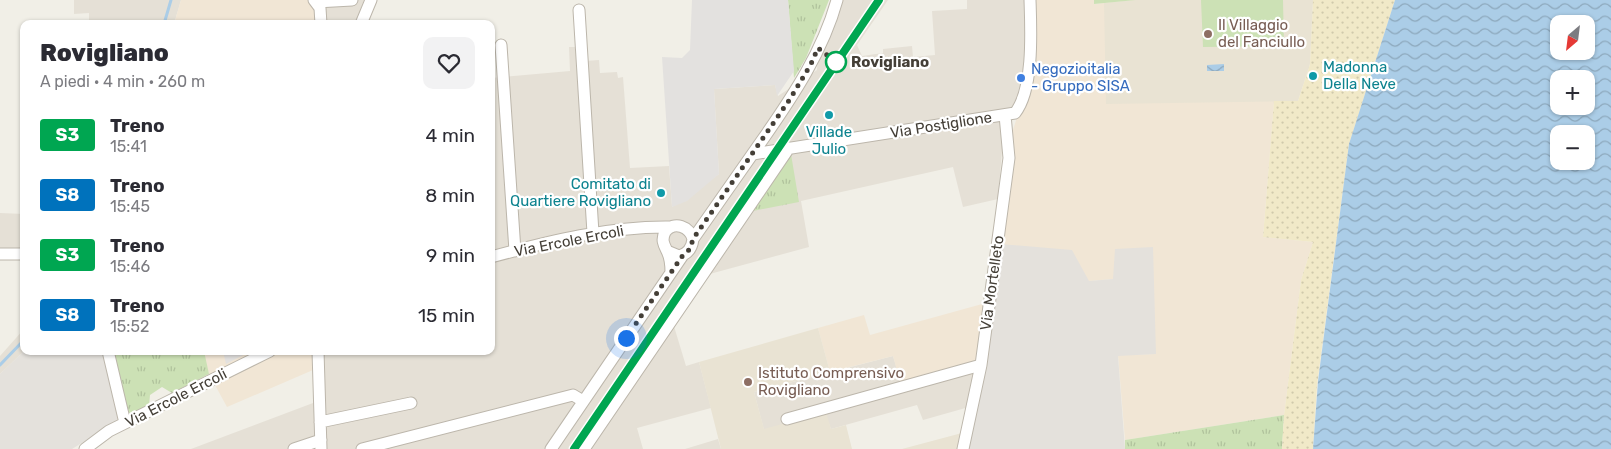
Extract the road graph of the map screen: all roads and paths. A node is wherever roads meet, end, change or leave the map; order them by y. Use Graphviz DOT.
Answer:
graph roads {
  1 [pos="352,0"];
  2 [pos="370,0"];
  3 [pos="837,0"];
  4 [pos="1030,0"];
  5 [pos="315,1"];
  6 [pos="579,10"];
  7 [pos="321,20"];
  8 [pos="362,20"];
  9 [pos="501,45"];
  10 [pos="1005,115"];
  11 [pos="789,148"];
  12 [pos="753,154"];
  13 [pos="707,219"];
  14 [pos="671,227"];
  15 [pos="646,228"];
  16 [pos="685,228"];
  17 [pos="593,233"];
  18 [pos="693,239"];
  19 [pos="665,248"];
  20 [pos="515,251"];
  21 [pos="0,254"];
  22 [pos="20,254"];
  23 [pos="683,255"];
  24 [pos="495,256"];
  25 [pos="671,272"];
  26 [pos="109,355"];
  27 [pos="262,355"];
  28 [pos="318,355"];
  29 [pos="981,365"];
  30 [pos="583,401"];
  31 [pos="411,402"];
  32 [pos="787,419"];
  33 [pos="320,422"];
  34 [pos="125,423"];
  35 [pos="321,445"];
  36 [pos="85,449"];
  37 [pos="294,449"];
  38 [pos="362,449"];
  39 [pos="551,449"];
  40 [pos="584,449"];
  41 [pos="964,449"];
  1 -- 5 [label="street"];
  2 -- 8 [label="street"];
  3 -- 12 [label="street"];
  4 -- 10 [label="street, Via Postiglione"];
  5 -- 7 [label="street"];
  6 -- 17 [label="street"];
  9 -- 20 [label="street"];
  10 -- 11 [label="street, Via Postiglione"];
  10 -- 29 [label="street, Via Mortelleto"];
  11 -- 12 [label="street, Via Postiglione"];
  11 -- 40 [label="street"];
  12 -- 13 [label="street"];
  13 -- 16 [label="street"];
  13 -- 18 [label="street"];
  14 -- 15 [label="street, Via Ercole Ercoli"];
  14 -- 16 [label="street"];
  14 -- 19 [label="street"];
  15 -- 17 [label="street, Via Ercole Ercoli"];
  15 -- 19 [label="street"];
  16 -- 18 [label="street"];
  17 -- 20 [label="street, Via Ercole Ercoli"];
  18 -- 23 [label="street"];
  19 -- 23 [label="street"];
  19 -- 25 [label="street"];
  20 -- 24 [label="street, Via Ercole Ercoli"];
  21 -- 22 [label="street"];
  23 -- 25 [label="street"];
  25 -- 30 [label="street"];
  26 -- 34 [label="street"];
  27 -- 34 [label="street, Via Ercole Ercoli"];
  28 -- 33 [label="street"];
  29 -- 32 [label="street"];
  29 -- 41 [label="street, Via Mortelleto"];
  30 -- 38 [label="street"];
  30 -- 39 [label="street"];
  31 -- 33 [label="street"];
  33 -- 35 [label="street"];
  34 -- 36 [label="street, Via Ercole Ercoli"];
  35 -- 37 [label="street"];
}
